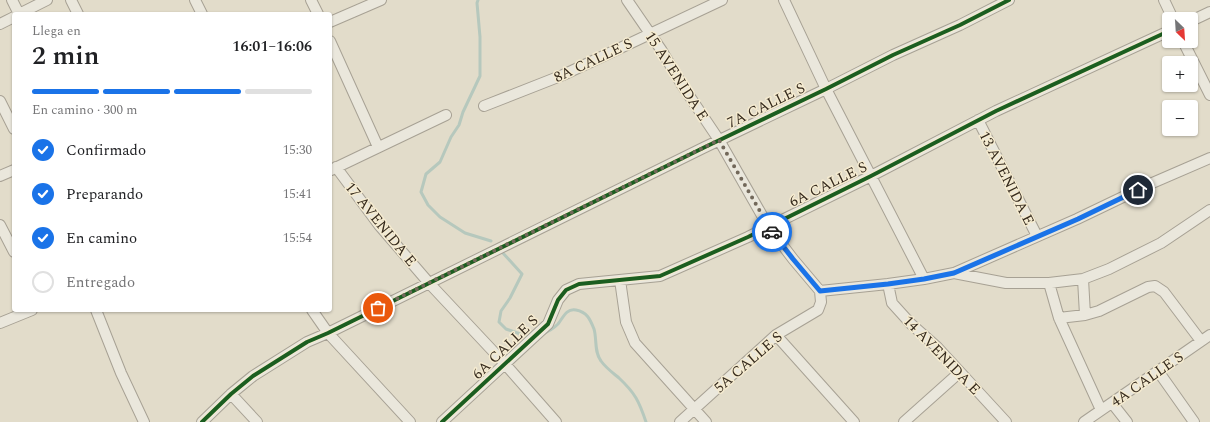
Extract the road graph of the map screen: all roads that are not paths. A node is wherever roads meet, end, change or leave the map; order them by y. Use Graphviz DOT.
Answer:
graph roads {
  1 [pos="12,0"];
  2 [pos="48,0"];
  3 [pos="71,0"];
  4 [pos="196,0"];
  5 [pos="312,0"];
  6 [pos="381,0"];
  7 [pos="627,0"];
  8 [pos="722,0"];
  9 [pos="784,0"];
  10 [pos="1009,0"];
  11 [pos="1164,0"];
  12 [pos="18,12"];
  13 [pos="23,12"];
  14 [pos="77,12"];
  15 [pos="201,12"];
  16 [pos="317,12"];
  17 [pos="1170,12"];
  18 [pos="1210,12"];
  19 [pos="12,18"];
  20 [pos="1198,18"];
  21 [pos="332,21"];
  22 [pos="0,24"];
  23 [pos="649,34"];
  24 [pos="1162,34"];
  25 [pos="332,45"];
  26 [pos="1186,48"];
  27 [pos="826,89"];
  28 [pos="1210,95"];
  29 [pos="0,101"];
  30 [pos="484,106"];
  31 [pos="446,115"];
  32 [pos="978,120"];
  33 [pos="12,125"];
  34 [pos="719,140"];
  35 [pos="378,147"];
  36 [pos="1210,158"];
  37 [pos="333,168"];
  38 [pos="12,171"];
  39 [pos="0,176"];
  40 [pos="871,176"];
  41 [pos="1210,210"];
  42 [pos="0,225"];
  43 [pos="768,226"];
  44 [pos="1037,236"];
  45 [pos="12,248"];
  46 [pos="954,273"];
  47 [pos="924,279"];
  48 [pos="1083,279"];
  49 [pos="620,280"];
  50 [pos="429,283"];
  51 [pos="1049,283"];
  52 [pos="888,284"];
  53 [pos="820,291"];
  54 [pos="27,312"];
  55 [pos="97,312"];
  56 [pos="313,312"];
  57 [pos="1084,315"];
  58 [pos="1059,318"];
  59 [pos="0,323"];
  60 [pos="328,333"];
  61 [pos="1210,334"];
  62 [pos="776,335"];
  63 [pos="1201,341"];
  64 [pos="505,364"];
  65 [pos="1158,371"];
  66 [pos="960,372"];
  67 [pos="232,394"];
  68 [pos="1112,403"];
  69 [pos="694,409"];
  70 [pos="1101,410"];
  71 [pos="144,422"];
  72 [pos="202,422"];
  73 [pos="257,422"];
  74 [pos="410,422"];
  75 [pos="442,422"];
  76 [pos="556,422"];
  77 [pos="680,422"];
  78 [pos="706,422"];
  79 [pos="854,422"];
  80 [pos="904,422"];
  81 [pos="1006,422"];
  82 [pos="1084,422"];
  83 [pos="1127,422"];
  84 [pos="1194,422"];
  1 -- 12 [label="street"];
  2 -- 13 [label="street"];
  3 -- 14 [label="street"];
  4 -- 15 [label="street"];
  5 -- 16 [label="street"];
  6 -- 21 [label="street"];
  7 -- 23 [label="street, 15 AVENIDA E"];
  8 -- 23 [label="street, 8A CALLE S"];
  9 -- 27 [label="street"];
  10 -- 27 [label="street, 7A CALLE S"];
  11 -- 17 [label="street"];
  18 -- 20 [label="street"];
  19 -- 22 [label="street"];
  23 -- 30 [label="street, 8A CALLE S"];
  23 -- 34 [label="street, 15 AVENIDA E"];
  24 -- 32 [label="street, 6A CALLE S"];
  25 -- 35 [label="street"];
  26 -- 28 [label="street"];
  27 -- 34 [label="street, 7A CALLE S"];
  27 -- 40 [label="street"];
  29 -- 33 [label="street"];
  31 -- 35 [label="street"];
  32 -- 40 [label="street, 6A CALLE S"];
  32 -- 44 [label="street, 13 AVENIDA E"];
  34 -- 43 [label="street, 15 AVENIDA E"];
  34 -- 50 [label="street, 7A CALLE S"];
  35 -- 37 [label="street"];
  36 -- 44 [label="street"];
  37 -- 50 [label="street, 17 AVENIDA E"];
  38 -- 39 [label="street"];
  40 -- 43 [label="street, 6A CALLE S"];
  40 -- 47 [label="street"];
  41 -- 48 [label="street"];
  42 -- 45 [label="street"];
  43 -- 49 [label="street, 6A CALLE S"];
  43 -- 53 [label="street, 15 AVENIDA E"];
  44 -- 46 [label="street"];
  46 -- 47 [label="street"];
  46 -- 51 [label="street"];
  47 -- 52 [label="street"];
  48 -- 51 [label="street"];
  48 -- 57 [label="street"];
  49 -- 64 [label="street, 6A CALLE S"];
  49 -- 69 [label="street"];
  50 -- 60 [label="street, 7A CALLE S"];
  50 -- 64 [label="street, 17 AVENIDA E"];
  51 -- 58 [label="street"];
  52 -- 53 [label="street"];
  52 -- 66 [label="street, 14 AVENIDA E"];
  53 -- 62 [label="street, 5A CALLE S"];
  54 -- 59 [label="street"];
  55 -- 71 [label="street"];
  56 -- 60 [label="street"];
  57 -- 58 [label="street"];
  57 -- 63 [label="street"];
  58 -- 70 [label="street"];
  60 -- 67 [label="street, 7A CALLE S"];
  60 -- 74 [label="street"];
  61 -- 63 [label="street, 4A CALLE S"];
  62 -- 69 [label="street, 5A CALLE S"];
  62 -- 79 [label="street"];
  63 -- 65 [label="street, 4A CALLE S"];
  64 -- 75 [label="street, 6A CALLE S"];
  64 -- 76 [label="street, 17 AVENIDA E"];
  65 -- 68 [label="street, 4A CALLE S"];
  65 -- 84 [label="street"];
  66 -- 80 [label="street"];
  66 -- 81 [label="street, 14 AVENIDA E"];
  67 -- 72 [label="street, 7A CALLE S"];
  67 -- 73 [label="street"];
  68 -- 70 [label="street, 4A CALLE S"];
  68 -- 83 [label="street"];
  69 -- 77 [label="street, 5A CALLE S"];
  69 -- 78 [label="street"];
  70 -- 82 [label="street, 4A CALLE S"];
}
